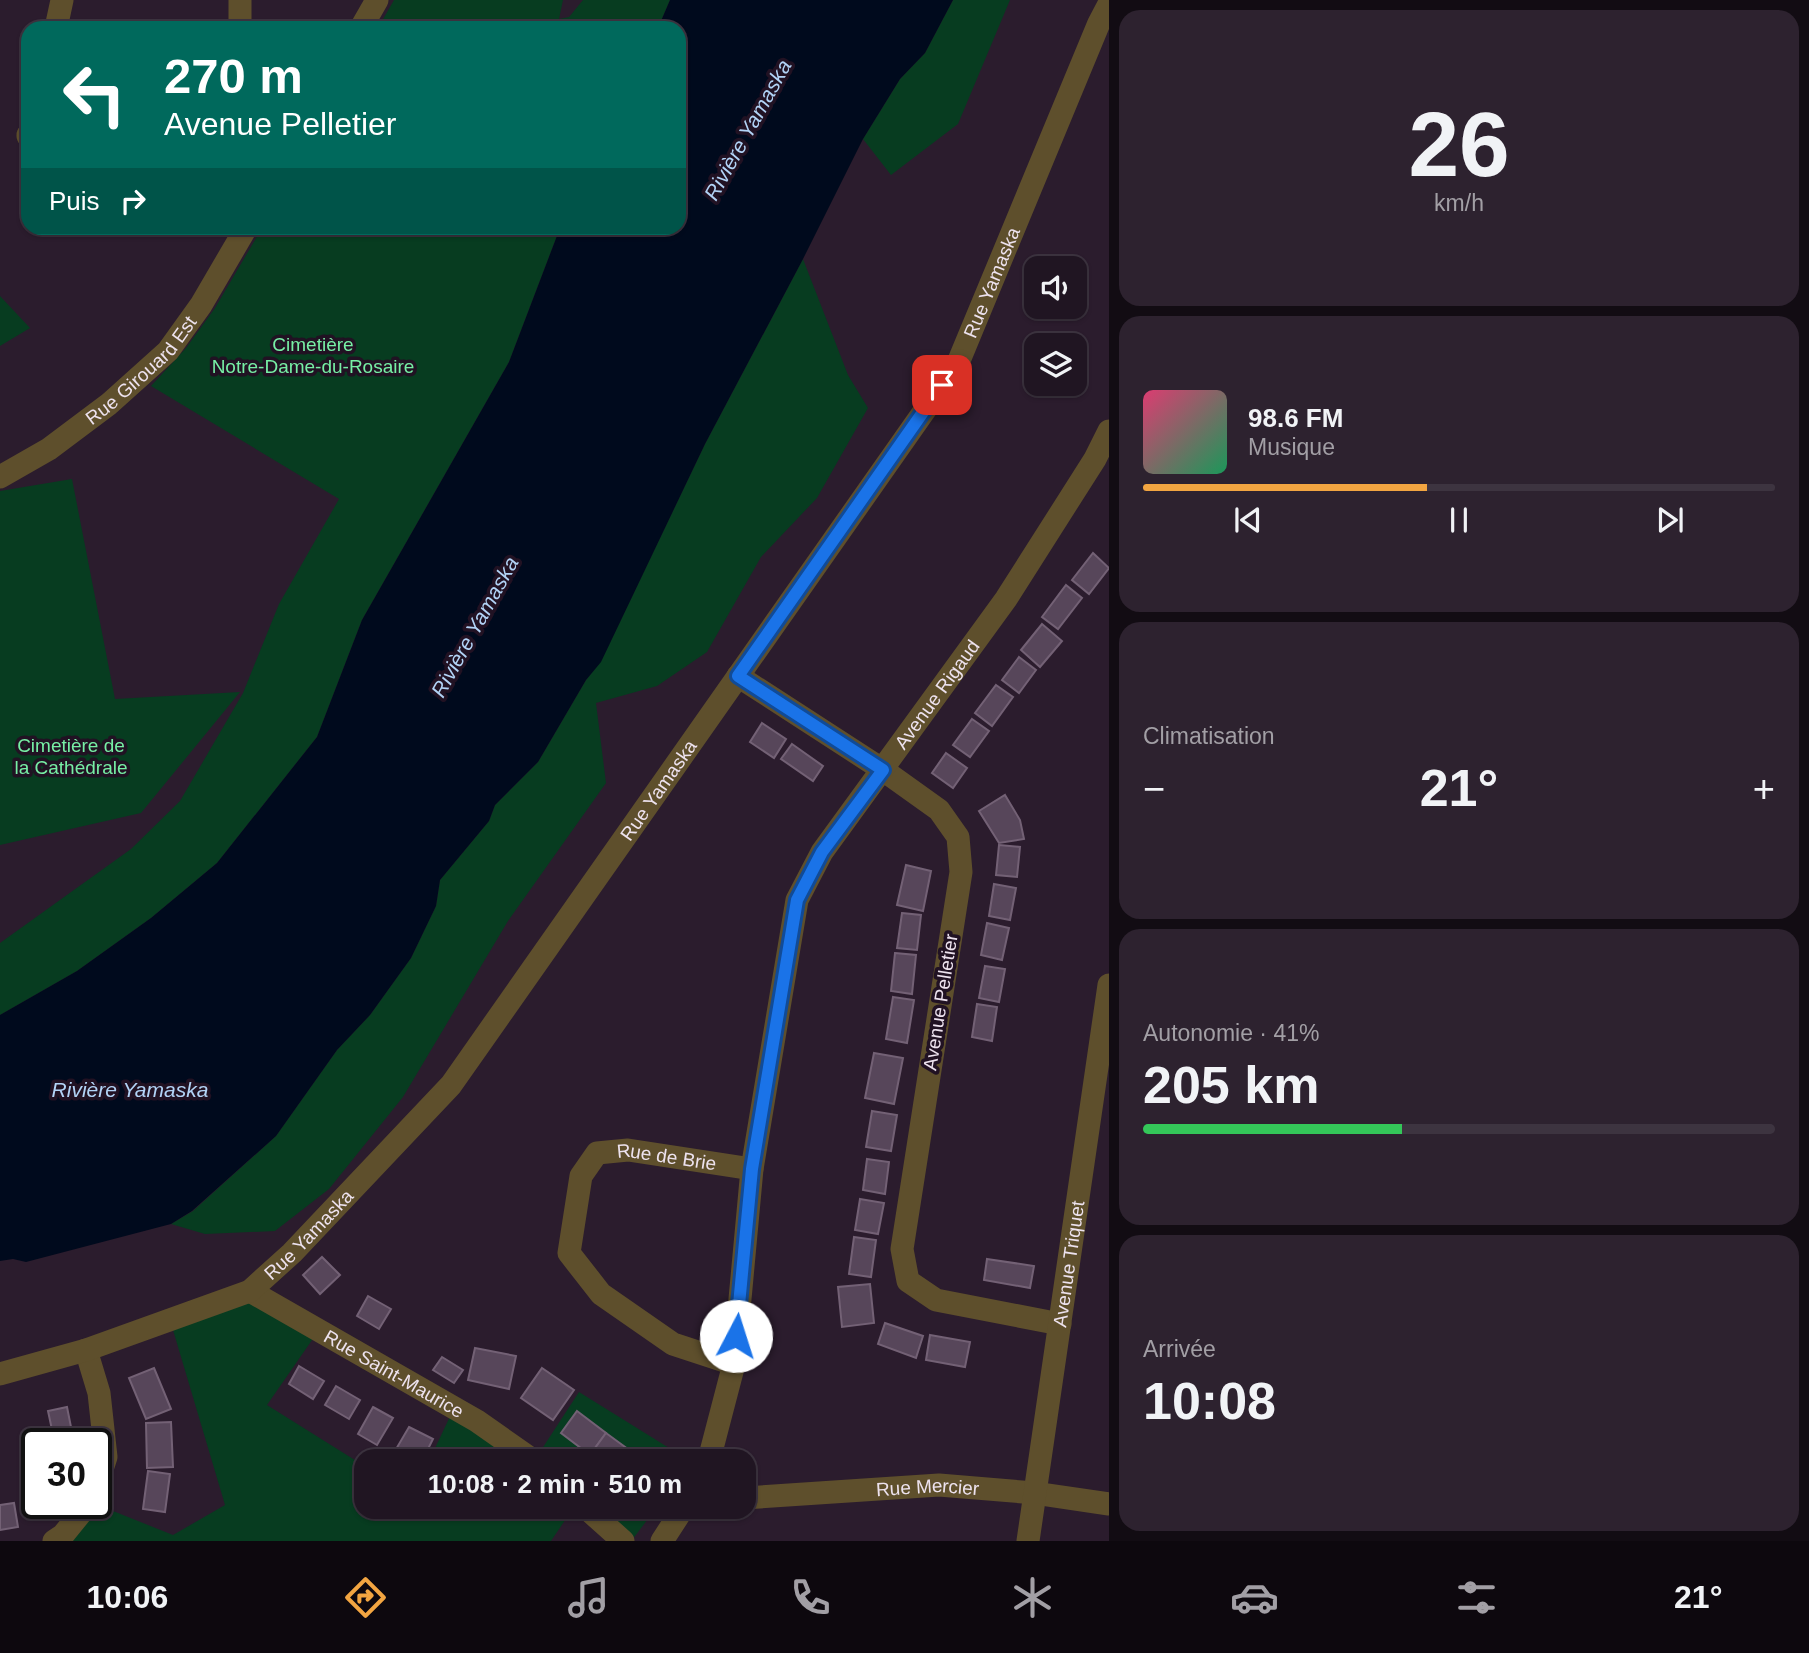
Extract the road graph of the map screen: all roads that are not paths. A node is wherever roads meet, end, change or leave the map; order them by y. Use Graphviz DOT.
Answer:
graph roads {
  1 [pos="62,0"];
  2 [pos="240,0"];
  3 [pos="377,0"];
  4 [pos="1106,18"];
  5 [pos="58,21"];
  6 [pos="240,21"];
  7 [pos="365,21"];
  8 [pos="242,235"];
  9 [pos="1109,431"];
  10 [pos="1102,463"];
  11 [pos="0,477"];
  12 [pos="738,676"];
  13 [pos="883,770"];
  14 [pos="1109,985"];
  15 [pos="752,1169"];
  16 [pos="250,1291"];
  17 [pos="1060,1324"];
  18 [pos="86,1350"];
  19 [pos="734,1364"];
  20 [pos="0,1374"];
  21 [pos="103,1428"];
  22 [pos="517,1449"];
  23 [pos="712,1449"];
  24 [pos="1035,1493"];
  25 [pos="756,1497"];
  26 [pos="1109,1504"];
  27 [pos="76,1519"];
  28 [pos="598,1519"];
  29 [pos="676,1519"];
  30 [pos="54,1541"];
  31 [pos="623,1541"];
  32 [pos="662,1541"];
  33 [pos="1028,1541"];
  1 -- 5 [label="street"];
  2 -- 6 [label="street"];
  3 -- 7 [label="street"];
  4 -- 12 [label="street, Rue Yamaska"];
  8 -- 11 [label="street, Rue Girouard Est"];
  9 -- 10 [label="street, Avenue Rigaud"];
  10 -- 13 [label="street, Avenue Rigaud"];
  12 -- 13 [label="street, Avenue Pelletier"];
  12 -- 16 [label="street, Rue Yamaska"];
  13 -- 15 [label="street, Avenue Rigaud"];
  13 -- 17 [label="street, Avenue Pelletier"];
  14 -- 17 [label="street, Avenue Triquet"];
  15 -- 19 [label="street, Avenue Rigaud"];
  15 -- 19 [label="street, Rue de Brie"];
  16 -- 18 [label="street, Rue Yamaska"];
  16 -- 22 [label="street, Rue Saint-Maurice"];
  17 -- 24 [label="street, Avenue Triquet"];
  18 -- 20 [label="street, Rue Yamaska"];
  18 -- 21 [label="street"];
  19 -- 23 [label="street, Avenue Rigaud"];
  24 -- 25 [label="street, Rue Mercier"];
  24 -- 26 [label="street, Rue Mercier"];
  24 -- 33 [label="street, Avenue Triquet"];
  27 -- 30 [label="street"];
  28 -- 31 [label="street"];
  29 -- 32 [label="street"];
}
